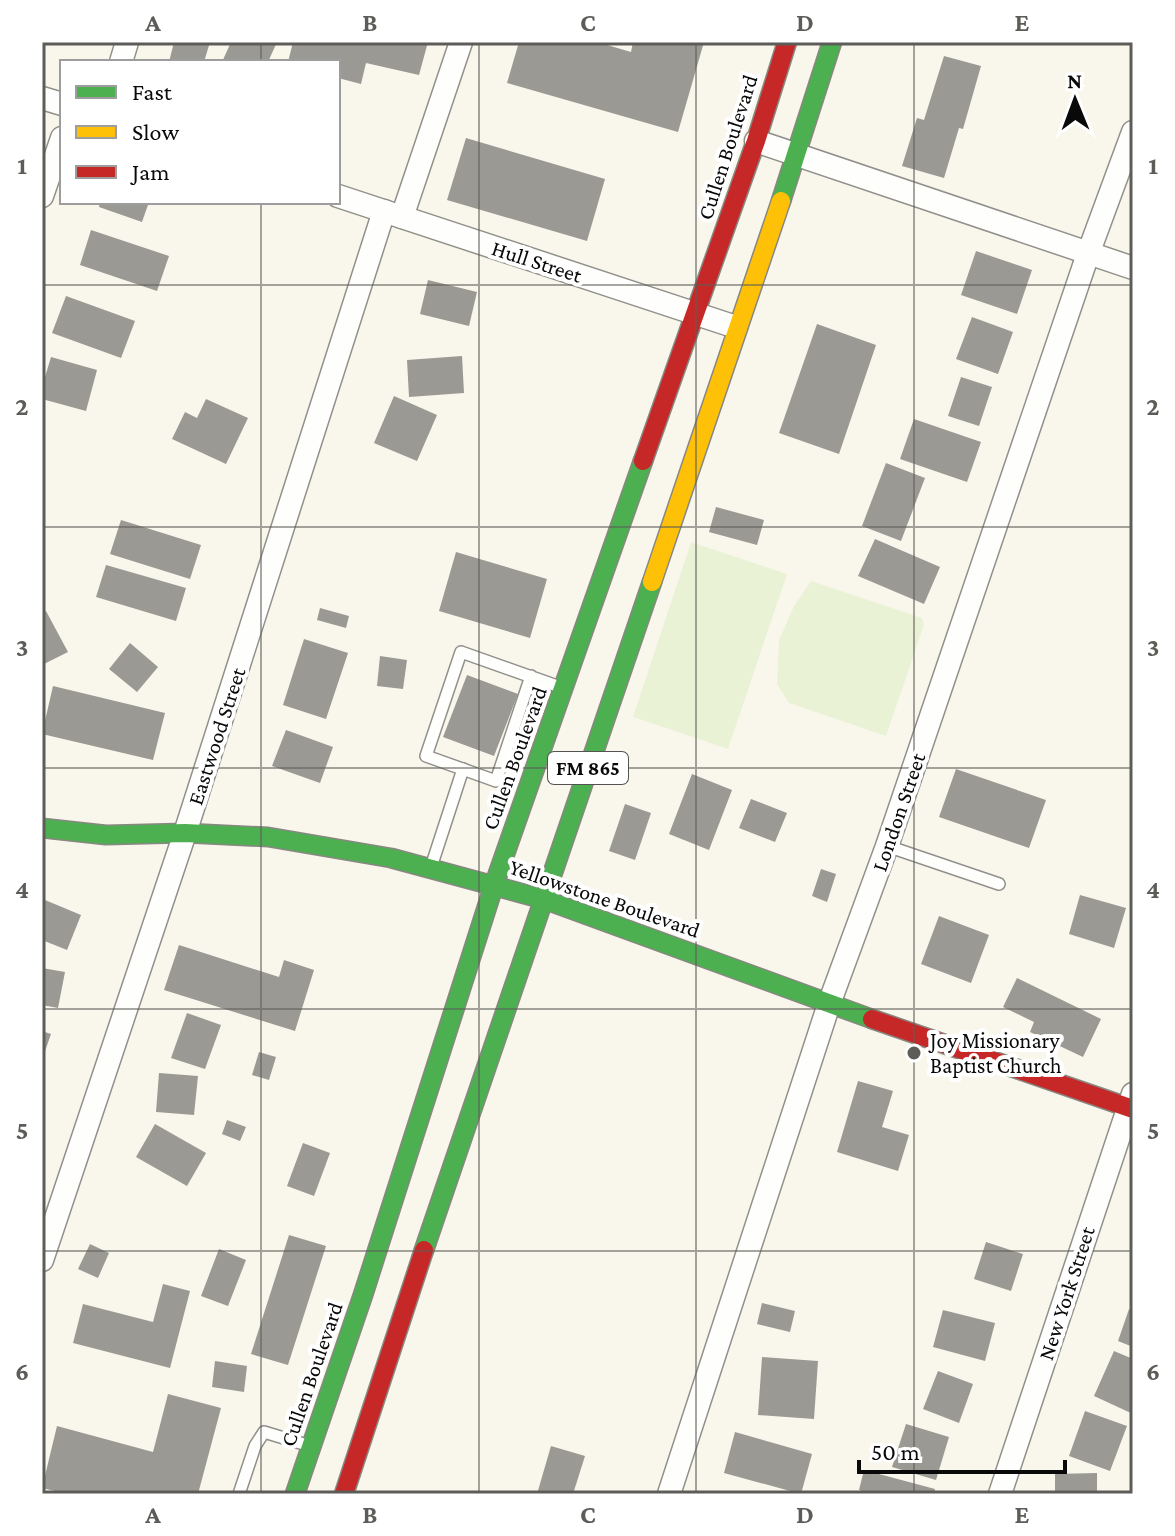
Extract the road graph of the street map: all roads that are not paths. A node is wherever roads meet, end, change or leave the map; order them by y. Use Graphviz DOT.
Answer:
graph roads {
  1 [pos="461,42"];
  2 [pos="787,42"];
  3 [pos="832,42"];
  4 [pos="1133,132"];
  5 [pos="756,141"];
  6 [pos="60,144"];
  7 [pos="797,155"];
  8 [pos="42,196"];
  9 [pos="340,197"];
  10 [pos="393,214"];
  11 [pos="1088,254"];
  12 [pos="1133,268"];
  13 [pos="696,312"];
  14 [pos="736,327"];
  15 [pos="531,676"];
  16 [pos="564,688"];
  17 [pos="463,769"];
  18 [pos="512,786"];
  19 [pos="42,828"];
  20 [pos="185,833"];
  21 [pos="887,846"];
  22 [pos="431,868"];
  23 [pos="999,884"];
  24 [pos="494,885"];
  25 [pos="543,899"];
  26 [pos="829,1004"];
  27 [pos="1131,1103"];
  28 [pos="42,1260"];
  29 [pos="384,1302"];
  30 [pos="312,1446"];
  31 [pos="239,1494"];
  32 [pos="295,1494"];
  33 [pos="344,1494"];
  34 [pos="669,1494"];
  35 [pos="1000,1494"];
  1 -- 10 [label="street, Eastwood Street"];
  2 -- 5 [label="main road, Cullen Boulevard / FM 865"];
  3 -- 7 [label="main road, Cullen Boulevard / FM 865"];
  4 -- 11 [label="street, London Street"];
  5 -- 7 [label="street"];
  5 -- 13 [label="main road, Cullen Boulevard / FM 865"];
  6 -- 8 [label="street"];
  7 -- 11 [label="street"];
  7 -- 14 [label="main road, Cullen Boulevard / FM 865"];
  9 -- 10 [label="street, Hull Street"];
  10 -- 13 [label="street, Hull Street"];
  10 -- 20 [label="street, Eastwood Street"];
  11 -- 12 [label="street"];
  11 -- 21 [label="street, London Street"];
  13 -- 14 [label="street, Hull Street"];
  13 -- 16 [label="main road, Cullen Boulevard / FM 865"];
  14 -- 25 [label="main road, Cullen Boulevard / FM 865"];
  15 -- 16 [label="lane"];
  15 -- 17 [label="lane"];
  15 -- 18 [label="lane"];
  16 -- 18 [label="main road, Cullen Boulevard / FM 865"];
  17 -- 18 [label="lane"];
  17 -- 22 [label="lane"];
  18 -- 24 [label="main road, Cullen Boulevard / FM 865"];
  19 -- 20 [label="main road, Yellowstone Boulevard"];
  20 -- 22 [label="main road, Yellowstone Boulevard"];
  20 -- 28 [label="street, Eastwood Street"];
  21 -- 23 [label="lane"];
  21 -- 26 [label="street, London Street"];
  22 -- 24 [label="main road, Yellowstone Boulevard"];
  24 -- 25 [label="main road, Yellowstone Boulevard"];
  24 -- 29 [label="main road, Cullen Boulevard / FM 865"];
  25 -- 26 [label="main road, Yellowstone Boulevard"];
  25 -- 29 [label="main road, Cullen Boulevard / FM 865"];
  26 -- 27 [label="main road, Yellowstone Boulevard"];
  26 -- 34 [label="street, London Street"];
  27 -- 35 [label="street, New York Street"];
  29 -- 30 [label="main road, Cullen Boulevard / FM 865"];
  29 -- 33 [label="main road, Cullen Boulevard / FM 865"];
  30 -- 31 [label="lane"];
  30 -- 32 [label="main road, Cullen Boulevard / FM 865"];
}
